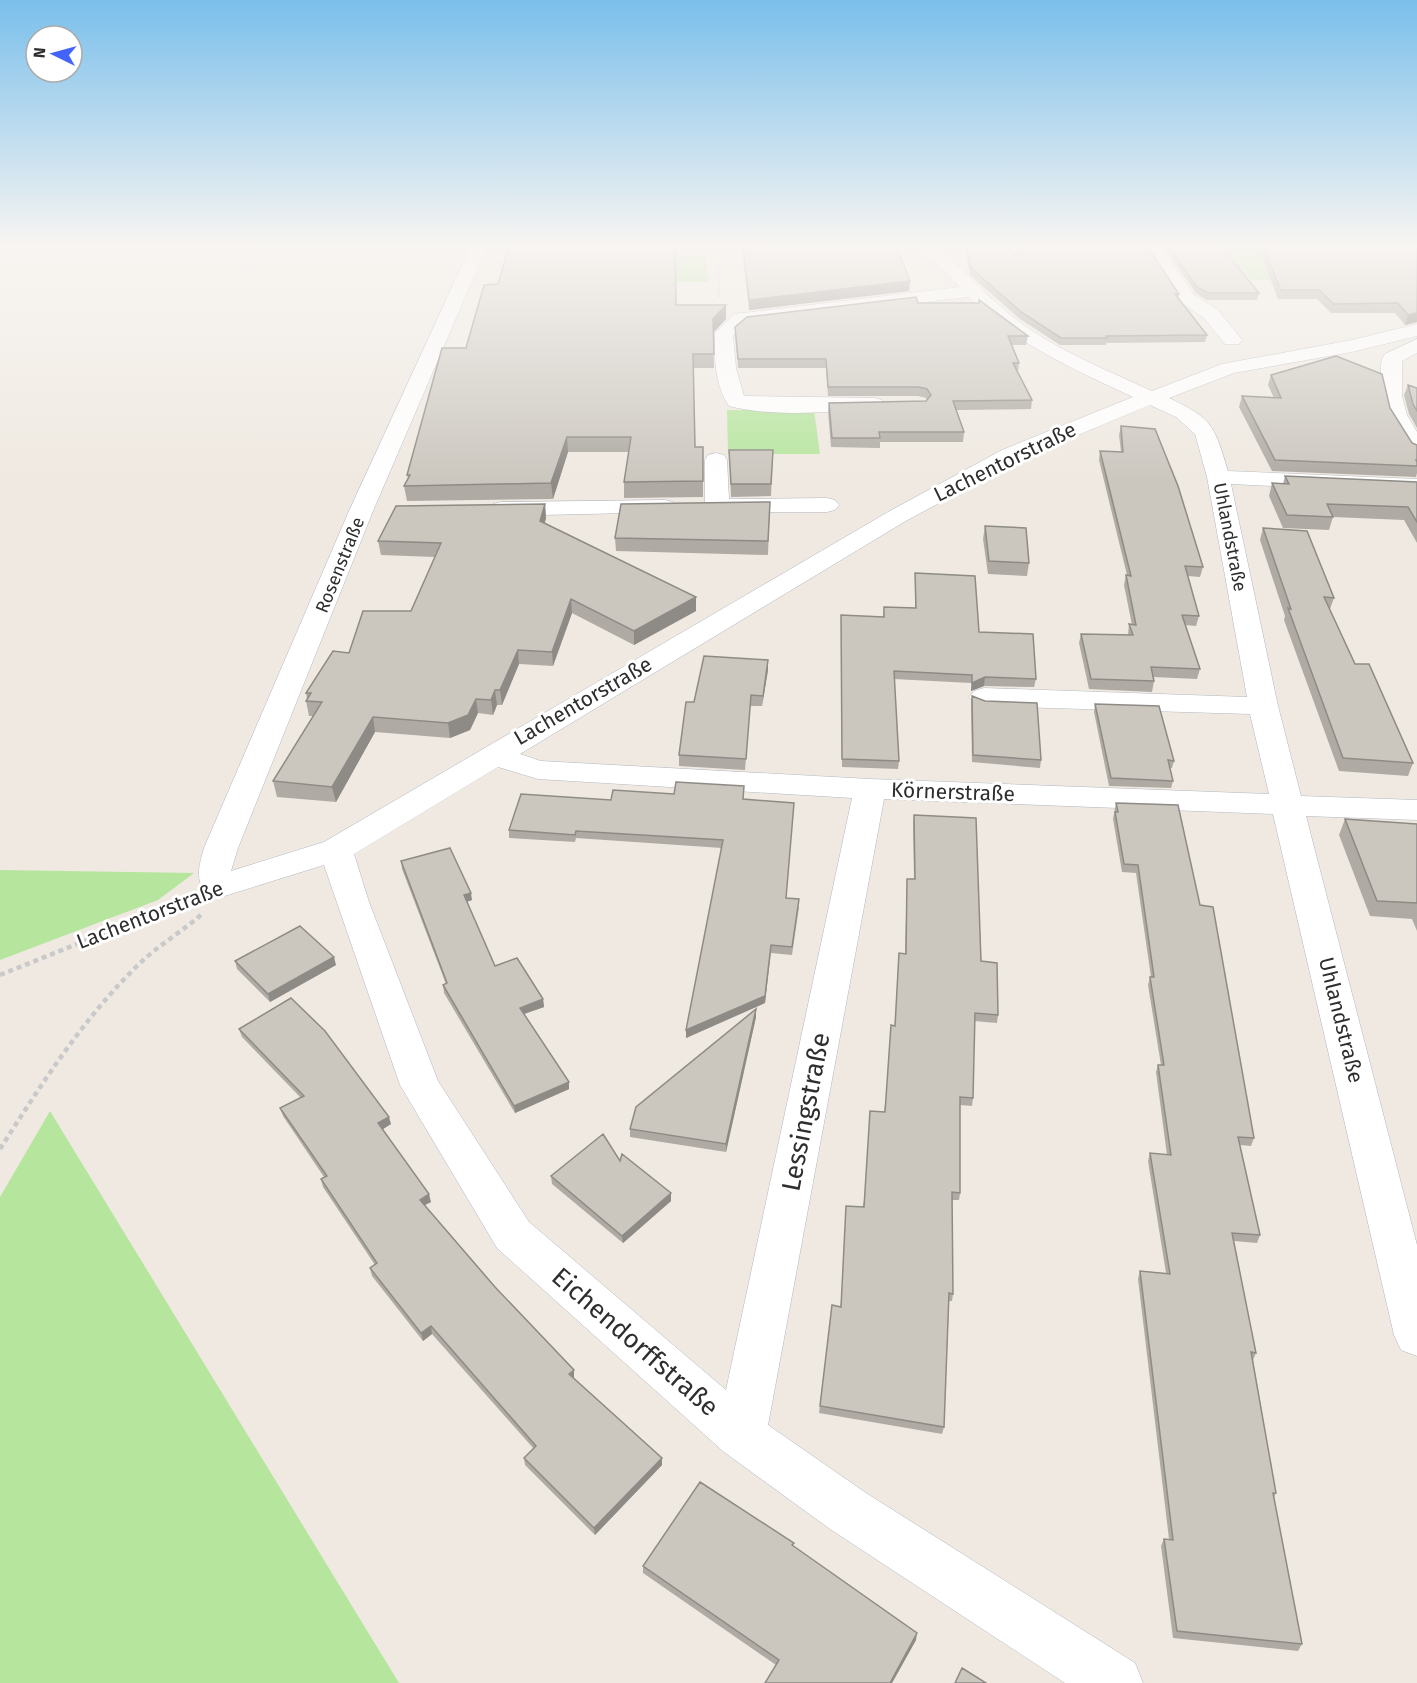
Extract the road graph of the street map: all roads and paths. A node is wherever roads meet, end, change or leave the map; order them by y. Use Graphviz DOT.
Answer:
graph roads {
  1 [pos="448,325"];
  2 [pos="733,325"];
  3 [pos="1013,325"];
  4 [pos="1220,325"];
  5 [pos="1417,330"];
  6 [pos="1232,340"];
  7 [pos="1417,345"];
  8 [pos="1153,398"];
  9 [pos="896,404"];
  10 [pos="1417,447"];
  11 [pos="716,460"];
  12 [pos="1218,477"];
  13 [pos="1417,486"];
  14 [pos="827,505"];
  15 [pos="717,507"];
  16 [pos="480,510"];
  17 [pos="984,697"];
  18 [pos="1263,705"];
  19 [pos="491,755"];
  20 [pos="870,789"];
  21 [pos="1288,804"];
  22 [pos="1417,810"];
  23 [pos="336,850"];
  24 [pos="218,887"];
  25 [pos="0,975"];
  26 [pos="0,1149"];
  27 [pos="1417,1335"];
  28 [pos="741,1435"];
  29 [pos="1115,1683"];
  1 -- 24 [label="street, Rosenstraße"];
  2 -- 9 [label="street"];
  3 -- 8 [label="street, Uhlandstraße"];
  4 -- 6 [label="street"];
  5 -- 8 [label="street, Lachentorstraße"];
  7 -- 10 [label="street"];
  8 -- 12 [label="street, Uhlandstraße"];
  8 -- 19 [label="street, Lachentorstraße"];
  11 -- 15 [label="street"];
  12 -- 13 [label="street"];
  12 -- 18 [label="street, Uhlandstraße"];
  14 -- 15 [label="street"];
  15 -- 16 [label="street"];
  17 -- 18 [label="street"];
  18 -- 21 [label="street, Uhlandstraße"];
  19 -- 20 [label="street, Körnerstraße"];
  19 -- 23 [label="street, Lachentorstraße"];
  20 -- 21 [label="street, Körnerstraße"];
  20 -- 28 [label="street, Lessingstraße"];
  21 -- 22 [label="street, Körnerstraße"];
  21 -- 27 [label="street, Uhlandstraße"];
  23 -- 24 [label="street, Lachentorstraße"];
  23 -- 28 [label="street, Eichendorffstraße"];
  24 -- 25 [label="path, Lachentorstraße"];
  24 -- 26 [label="path"];
  28 -- 29 [label="street, Eichendorffstraße"];
}
